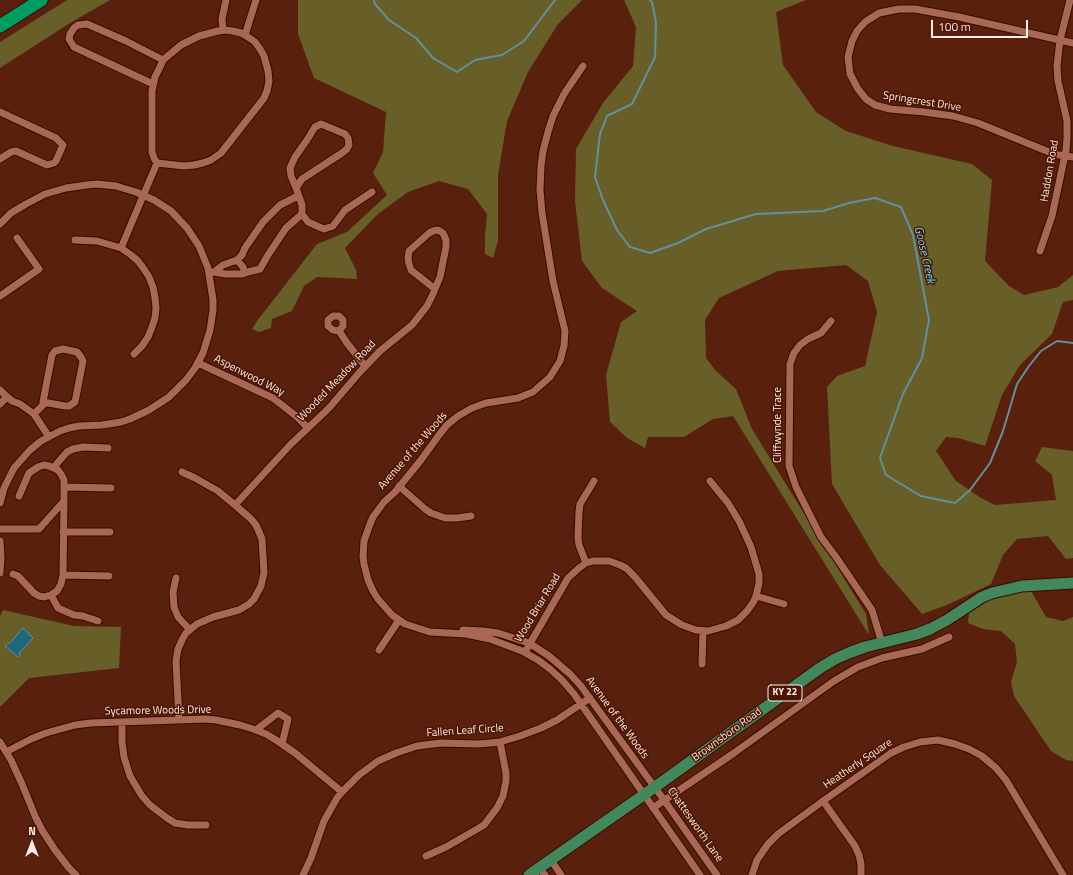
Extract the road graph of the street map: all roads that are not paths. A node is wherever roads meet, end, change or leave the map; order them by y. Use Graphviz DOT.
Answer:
graph roads {
  1 [pos="41,0"];
  2 [pos="226,0"];
  3 [pos="256,0"];
  4 [pos="1070,0"];
  5 [pos="0,26"];
  6 [pos="223,30"];
  7 [pos="245,35"];
  8 [pos="1060,40"];
  9 [pos="1073,43"];
  10 [pos="163,60"];
  11 [pos="583,66"];
  12 [pos="153,84"];
  13 [pos="0,112"];
  14 [pos="1065,156"];
  15 [pos="1073,157"];
  16 [pos="0,159"];
  17 [pos="158,164"];
  18 [pos="296,188"];
  19 [pos="372,192"];
  20 [pos="143,195"];
  21 [pos="298,196"];
  22 [pos="302,214"];
  23 [pos="0,224"];
  24 [pos="17,238"];
  25 [pos="75,240"];
  26 [pos="121,248"];
  27 [pos="1040,251"];
  28 [pos="237,260"];
  29 [pos="212,272"];
  30 [pos="243,274"];
  31 [pos="435,289"];
  32 [pos="0,296"];
  33 [pos="831,321"];
  34 [pos="339,330"];
  35 [pos="134,354"];
  36 [pos="198,362"];
  37 [pos="365,366"];
  38 [pos="0,390"];
  39 [pos="7,397"];
  40 [pos="43,402"];
  41 [pos="0,404"];
  42 [pos="34,414"];
  43 [pos="308,428"];
  44 [pos="49,437"];
  45 [pos="108,448"];
  46 [pos="54,467"];
  47 [pos="182,472"];
  48 [pos="594,481"];
  49 [pos="710,481"];
  50 [pos="399,486"];
  51 [pos="64,487"];
  52 [pos="111,488"];
  53 [pos="19,496"];
  54 [pos="64,501"];
  55 [pos="0,503"];
  56 [pos="235,505"];
  57 [pos="471,516"];
  58 [pos="0,529"];
  59 [pos="64,532"];
  60 [pos="110,532"];
  61 [pos="0,541"];
  62 [pos="586,563"];
  63 [pos="0,574"];
  64 [pos="13,574"];
  65 [pos="63,576"];
  66 [pos="109,576"];
  67 [pos="176,578"];
  68 [pos="1073,583"];
  69 [pos="51,595"];
  70 [pos="756,596"];
  71 [pos="784,604"];
  72 [pos="399,620"];
  73 [pos="98,621"];
  74 [pos="190,630"];
  75 [pos="703,630"];
  76 [pos="449,633"];
  77 [pos="949,637"];
  78 [pos="529,643"];
  79 [pos="882,643"];
  80 [pos="379,650"];
  81 [pos="525,652"];
  82 [pos="702,664"];
  83 [pos="590,698"];
  84 [pos="581,704"];
  85 [pos="179,720"];
  86 [pos="122,723"];
  87 [pos="256,730"];
  88 [pos="0,742"];
  89 [pos="500,742"];
  90 [pos="282,744"];
  91 [pos="6,752"];
  92 [pos="655,787"];
  93 [pos="342,792"];
  94 [pos="644,795"];
  95 [pos="664,800"];
  96 [pos="823,801"];
  97 [pos="653,808"];
  98 [pos="206,825"];
  99 [pos="683,827"];
  100 [pos="672,835"];
  101 [pos="426,856"];
  102 [pos="551,860"];
  103 [pos="542,871"];
  104 [pos="76,875"];
  105 [pos="302,875"];
  106 [pos="529,875"];
  107 [pos="562,875"];
  108 [pos="700,875"];
  109 [pos="717,875"];
  110 [pos="752,875"];
  111 [pos="861,875"];
  112 [pos="1063,875"];
  1 -- 5 [label="highway"];
  2 -- 6 [label="street"];
  3 -- 7 [label="street"];
  4 -- 8 [label="street, Haddon Road"];
  6 -- 7 [label="street"];
  6 -- 10 [label="street"];
  7 -- 17 [label="street"];
  8 -- 9 [label="street"];
  8 -- 14 [label="street, Haddon Road"];
  8 -- 14 [label="street, Springcrest Drive"];
  10 -- 12 [label="street"];
  10 -- 12 [label="street"];
  11 -- 50 [label="street, Avenue of the Woods"];
  12 -- 17 [label="street"];
  13 -- 16 [label="street"];
  14 -- 15 [label="street, Springcrest Drive"];
  14 -- 27 [label="street, Haddon Road"];
  17 -- 20 [label="street"];
  18 -- 18 [label="street"];
  18 -- 21 [label="street"];
  19 -- 22 [label="street"];
  20 -- 23 [label="street"];
  20 -- 26 [label="street"];
  20 -- 29 [label="street"];
  21 -- 22 [label="street"];
  21 -- 28 [label="street"];
  22 -- 30 [label="street"];
  24 -- 32 [label="street"];
  25 -- 26 [label="street"];
  26 -- 35 [label="street"];
  28 -- 29 [label="street"];
  28 -- 30 [label="street"];
  29 -- 30 [label="street"];
  29 -- 36 [label="street"];
  31 -- 31 [label="street, Wooded Meadow Road"];
  31 -- 37 [label="street, Wooded Meadow Road"];
  33 -- 79 [label="street, Cliffwynde Trace"];
  34 -- 37 [label="street"];
  36 -- 43 [label="street, Aspenwood Way"];
  36 -- 44 [label="street"];
  37 -- 43 [label="street, Wooded Meadow Road"];
  38 -- 39 [label="street"];
  39 -- 41 [label="street"];
  39 -- 42 [label="street"];
  40 -- 40 [label="street"];
  40 -- 42 [label="street"];
  42 -- 44 [label="street"];
  43 -- 56 [label="street, Wooded Meadow Road"];
  44 -- 55 [label="street"];
  45 -- 46 [label="street"];
  46 -- 51 [label="street"];
  46 -- 53 [label="street"];
  47 -- 56 [label="street"];
  48 -- 62 [label="street"];
  49 -- 70 [label="street"];
  50 -- 57 [label="street"];
  50 -- 72 [label="street, Avenue of the Woods"];
  51 -- 52 [label="street"];
  51 -- 54 [label="street"];
  54 -- 58 [label="street"];
  54 -- 59 [label="street"];
  56 -- 74 [label="street"];
  59 -- 60 [label="street"];
  59 -- 65 [label="street"];
  61 -- 63 [label="street"];
  62 -- 75 [label="street"];
  62 -- 78 [label="street, Wood Briar Road"];
  64 -- 69 [label="street"];
  65 -- 66 [label="street"];
  65 -- 69 [label="street"];
  67 -- 74 [label="street"];
  68 -- 79 [label="main road, Brownsboro Road / KY 22"];
  69 -- 73 [label="street"];
  70 -- 71 [label="street"];
  70 -- 75 [label="street"];
  72 -- 76 [label="street, Avenue of the Woods"];
  72 -- 80 [label="street"];
  74 -- 85 [label="street"];
  75 -- 82 [label="street"];
  76 -- 78 [label="street, Avenue of the Woods"];
  76 -- 81 [label="street, Avenue of the Woods"];
  77 -- 95 [label="street"];
  78 -- 81 [label="street, Wood Briar Road"];
  78 -- 83 [label="street, Avenue of the Woods"];
  79 -- 92 [label="main road, Brownsboro Road / KY 22"];
  81 -- 84 [label="street, Avenue of the Woods"];
  83 -- 84 [label="street, Fallen Leaf Circle"];
  83 -- 92 [label="street, Avenue of the Woods"];
  84 -- 89 [label="street, Fallen Leaf Circle"];
  84 -- 94 [label="street, Avenue of the Woods"];
  85 -- 86 [label="street, Sycamore Woods Drive"];
  85 -- 87 [label="street, Sycamore Woods Drive"];
  86 -- 91 [label="street, Sycamore Woods Drive"];
  86 -- 98 [label="street"];
  87 -- 90 [label="street, Sycamore Woods Drive"];
  87 -- 90 [label="street"];
  88 -- 91 [label="street"];
  89 -- 93 [label="street, Fallen Leaf Circle"];
  89 -- 101 [label="street"];
  90 -- 93 [label="street, Sycamore Woods Drive"];
  91 -- 104 [label="street"];
  92 -- 94 [label="main road, Brownsboro Road / KY 22"];
  92 -- 95 [label="street, Chattesworth Lane"];
  93 -- 105 [label="street, Fallen Leaf Circle"];
  94 -- 97 [label="street"];
  94 -- 102 [label="main road, Brownsboro Road / KY 22"];
  95 -- 97 [label="street"];
  95 -- 99 [label="street, Chattesworth Lane"];
  96 -- 110 [label="street, Heatherly Square"];
  96 -- 111 [label="street"];
  96 -- 112 [label="street, Heatherly Square"];
  97 -- 100 [label="street"];
  99 -- 100 [label="street"];
  99 -- 109 [label="street, Chattesworth Lane"];
  100 -- 108 [label="street"];
  102 -- 103 [label="main road, Brownsboro Road / KY 22"];
  102 -- 107 [label="street"];
  103 -- 106 [label="main road, Brownsboro Road / KY 22"];
}
